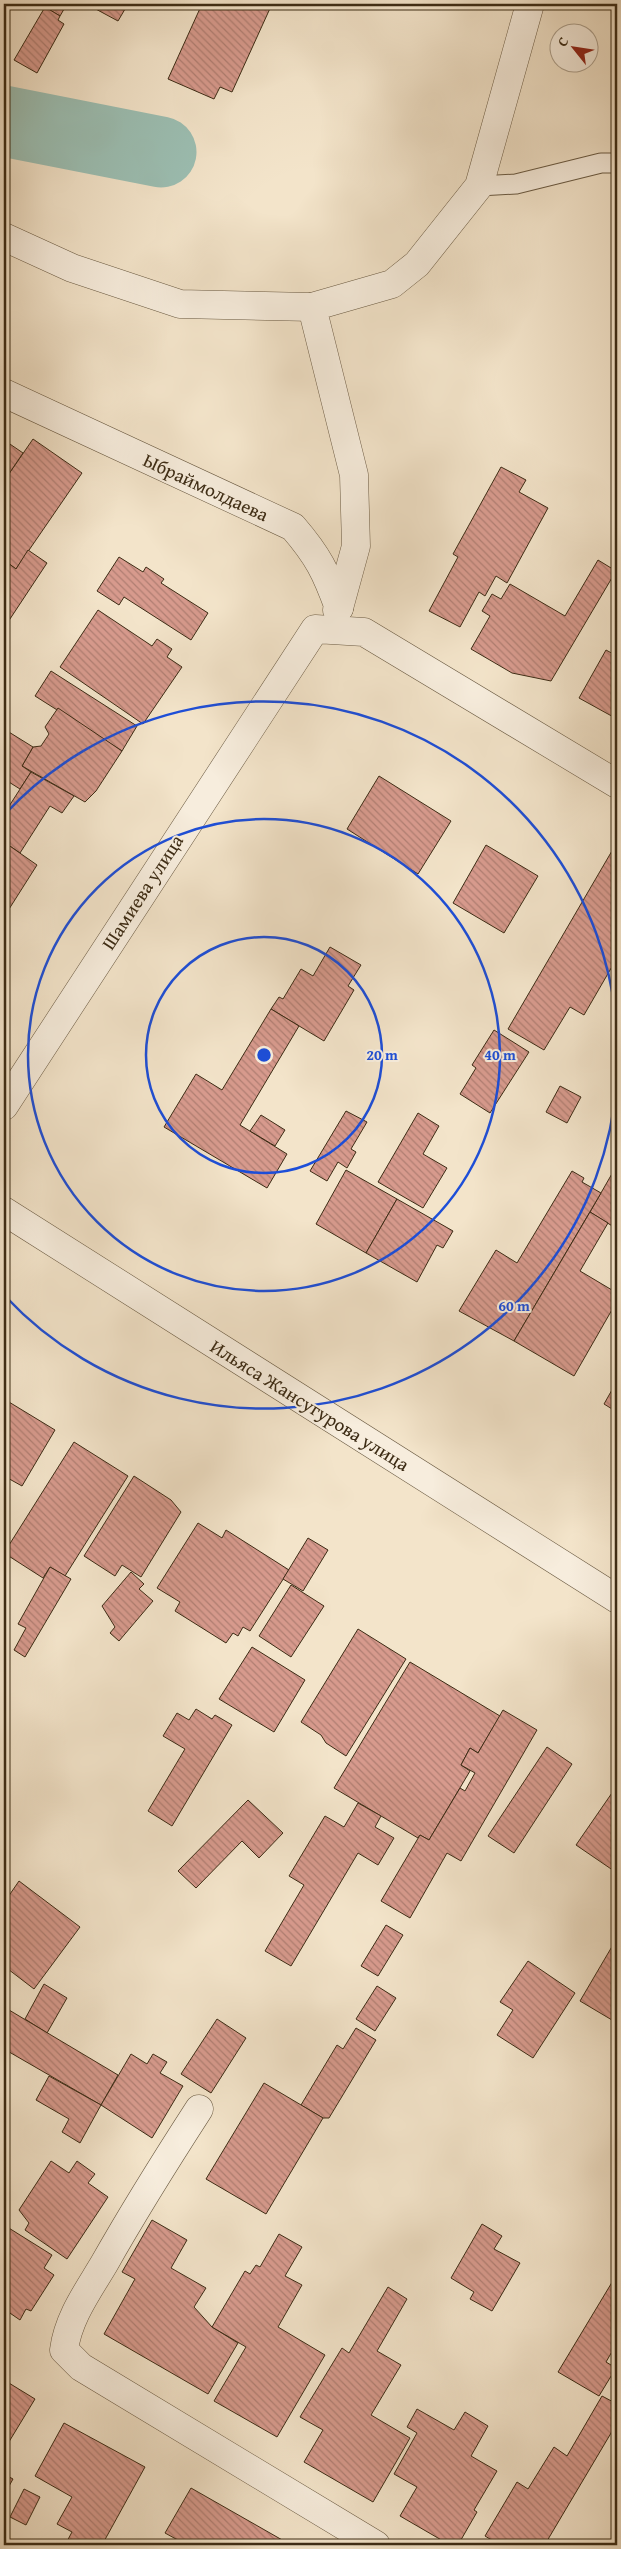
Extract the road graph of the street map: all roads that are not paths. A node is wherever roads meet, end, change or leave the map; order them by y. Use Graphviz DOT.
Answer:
graph roads {
  1 [pos="530,4"];
  2 [pos="617,163"];
  3 [pos="480,186"];
  4 [pos="4,237"];
  5 [pos="312,307"];
  6 [pos="4,393"];
  7 [pos="339,608"];
  8 [pos="315,629"];
  9 [pos="617,784"];
  10 [pos="4,1106"];
  11 [pos="4,1211"];
  12 [pos="617,1599"];
  13 [pos="199,2110"];
  14 [pos="376,2545"];
  1 -- 3 [label="street"];
  2 -- 3 [label="lane"];
  3 -- 5 [label="street"];
  4 -- 5 [label="street"];
  5 -- 7 [label="street"];
  6 -- 7 [label="street, Ыбраймолдаева"];
  7 -- 8 [label="street"];
  8 -- 9 [label="street"];
  8 -- 10 [label="street, Шамиева улица"];
  11 -- 12 [label="street, Ильяса Жансугурова улица"];
  13 -- 14 [label="street"];
}
